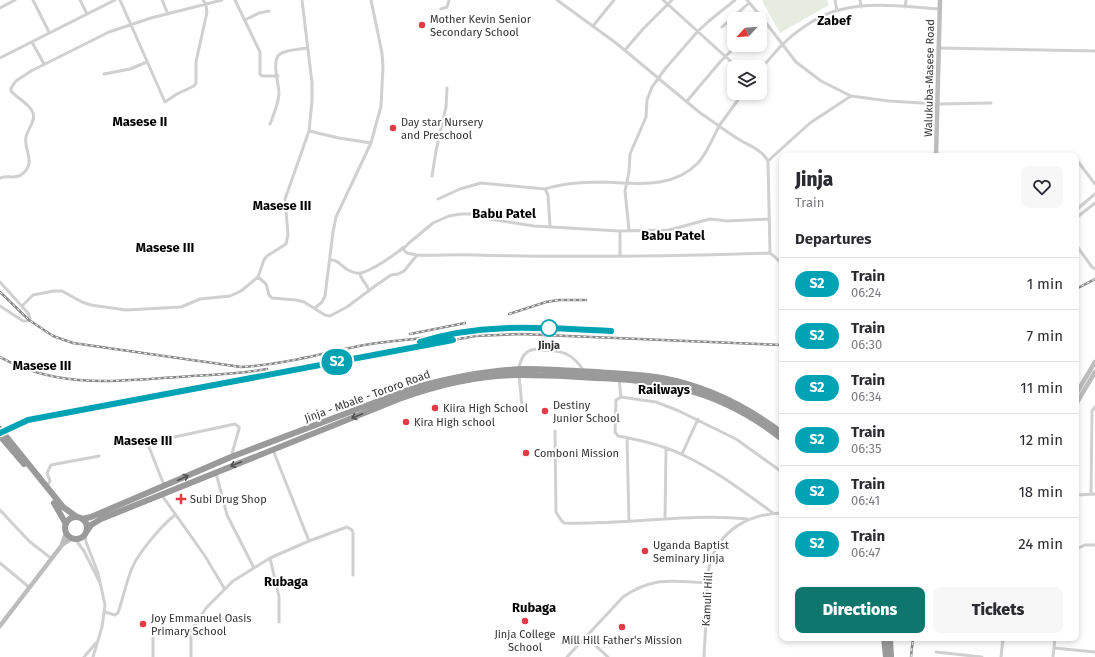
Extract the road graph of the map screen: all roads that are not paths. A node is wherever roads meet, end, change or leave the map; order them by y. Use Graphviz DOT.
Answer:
graph roads {
  1 [pos="15,0"];
  2 [pos="33,0"];
  3 [pos="80,0"];
  4 [pos="115,0"];
  5 [pos="120,0"];
  6 [pos="162,0"];
  7 [pos="203,0"];
  8 [pos="222,0"];
  9 [pos="235,0"];
  10 [pos="302,0"];
  11 [pos="372,0"];
  12 [pos="448,0"];
  13 [pos="557,0"];
  14 [pos="614,0"];
  15 [pos="663,0"];
  16 [pos="672,0"];
  17 [pos="735,0"];
  18 [pos="835,0"];
  19 [pos="860,0"];
  20 [pos="886,0"];
  21 [pos="906,0"];
  22 [pos="940,0"];
  23 [pos="748,2"];
  24 [pos="668,4"];
  25 [pos="206,5"];
  26 [pos="886,6"];
  27 [pos="861,7"];
  28 [pos="905,7"];
  29 [pos="0,8"];
  30 [pos="441,9"];
  31 [pos="940,9"];
  32 [pos="837,10"];
  33 [pos="269,11"];
  34 [pos="757,12"];
  35 [pos="87,14"];
  36 [pos="168,14"];
  37 [pos="245,20"];
  38 [pos="767,23"];
  39 [pos="131,24"];
  40 [pos="594,26"];
  41 [pos="722,26"];
  42 [pos="698,31"];
  43 [pos="49,32"];
  44 [pos="32,42"];
  45 [pos="782,45"];
  46 [pos="308,48"];
  47 [pos="938,48"];
  48 [pos="625,50"];
  49 [pos="1095,51"];
  50 [pos="729,52"];
  51 [pos="725,56"];
  52 [pos="0,58"];
  53 [pos="729,60"];
  54 [pos="147,62"];
  55 [pos="767,62"];
  56 [pos="44,64"];
  57 [pos="104,74"];
  58 [pos="278,76"];
  59 [pos="659,78"];
  60 [pos="447,88"];
  61 [pos="851,96"];
  62 [pos="738,100"];
  63 [pos="686,101"];
  64 [pos="991,103"];
  65 [pos="938,104"];
  66 [pos="270,124"];
  67 [pos="719,126"];
  68 [pos="310,131"];
  69 [pos="371,143"];
  70 [pos="936,153"];
  71 [pos="768,161"];
  72 [pos="1079,163"];
  73 [pos="432,176"];
  74 [pos="0,178"];
  75 [pos="627,184"];
  76 [pos="1095,184"];
  77 [pos="545,189"];
  78 [pos="1093,196"];
  79 [pos="438,199"];
  80 [pos="1095,202"];
  81 [pos="1079,208"];
  82 [pos="1079,215"];
  83 [pos="769,219"];
  84 [pos="550,227"];
  85 [pos="629,230"];
  86 [pos="620,231"];
  87 [pos="404,247"];
  88 [pos="1079,249"];
  89 [pos="398,252"];
  90 [pos="407,253"];
  91 [pos="770,253"];
  92 [pos="417,255"];
  93 [pos="620,256"];
  94 [pos="330,260"];
  95 [pos="779,261"];
  96 [pos="1095,269"];
  97 [pos="360,274"];
  98 [pos="258,277"];
  99 [pos="0,282"];
  100 [pos="369,291"];
  101 [pos="0,306"];
  102 [pos="22,306"];
  103 [pos="315,308"];
  104 [pos="1095,362"];
  105 [pos="584,371"];
  106 [pos="519,372"];
  107 [pos="1093,372"];
  108 [pos="619,379"];
  109 [pos="1079,390"];
  110 [pos="621,398"];
  111 [pos="1079,398"];
  112 [pos="522,407"];
  113 [pos="1095,407"];
  114 [pos="698,419"];
  115 [pos="0,429"];
  116 [pos="554,431"];
  117 [pos="779,431"];
  118 [pos="0,436"];
  119 [pos="779,437"];
  120 [pos="627,438"];
  121 [pos="666,449"];
  122 [pos="272,450"];
  123 [pos="682,454"];
  124 [pos="98,456"];
  125 [pos="231,457"];
  126 [pos="779,470"];
  127 [pos="215,472"];
  128 [pos="47,486"];
  129 [pos="165,486"];
  130 [pos="161,494"];
  131 [pos="1091,494"];
  132 [pos="1095,494"];
  133 [pos="1079,495"];
  134 [pos="0,510"];
  135 [pos="779,512"];
  136 [pos="773,513"];
  137 [pos="175,515"];
  138 [pos="79,518"];
  139 [pos="747,519"];
  140 [pos="665,520"];
  141 [pos="629,521"];
  142 [pos="66,524"];
  143 [pos="86,532"];
  144 [pos="66,533"];
  145 [pos="73,538"];
  146 [pos="309,541"];
  147 [pos="62,545"];
  148 [pos="1095,545"];
  149 [pos="1079,548"];
  150 [pos="270,558"];
  151 [pos="52,560"];
  152 [pos="0,563"];
  153 [pos="254,568"];
  154 [pos="353,575"];
  155 [pos="707,583"];
  156 [pos="101,584"];
  157 [pos="30,588"];
  158 [pos="224,588"];
  159 [pos="105,612"];
  160 [pos="279,622"];
  161 [pos="0,626"];
  162 [pos="153,626"];
  163 [pos="586,637"];
  164 [pos="97,641"];
  165 [pos="884,641"];
  166 [pos="890,641"];
  167 [pos="1003,641"];
  168 [pos="1055,641"];
  169 [pos="1054,648"];
  170 [pos="936,652"];
  171 [pos="1095,652"];
  172 [pos="84,657"];
  173 [pos="93,657"];
  174 [pos="153,657"];
  175 [pos="191,657"];
  176 [pos="567,657"];
  177 [pos="608,657"];
  178 [pos="704,657"];
  179 [pos="886,657"];
  180 [pos="891,657"];
  181 [pos="982,657"];
  182 [pos="1001,657"];
  183 [pos="1053,657"];
  1 -- 29 [label="street"];
  2 -- 43 [label="street"];
  3 -- 35 [label="street"];
  4 -- 35 [label="street"];
  5 -- 39 [label="street"];
  6 -- 36 [label="street"];
  7 -- 25 [label="street"];
  8 -- 25 [label="street"];
  9 -- 37 [label="street"];
  10 -- 46 [label="street"];
  11 -- 69 [label="street"];
  12 -- 30 [label="street"];
  13 -- 40 [label="street"];
  14 -- 40 [label="street"];
  15 -- 24 [label="street"];
  16 -- 24 [label="street"];
  17 -- 42 [label="street"];
  18 -- 32 [label="street"];
  19 -- 27 [label="street"];
  20 -- 26 [label="street"];
  21 -- 28 [label="street"];
  22 -- 31 [label="street, Walukuba-Masese Road"];
  23 -- 34 [label="street"];
  23 -- 41 [label="street"];
  24 -- 42 [label="street"];
  24 -- 48 [label="street"];
  25 -- 36 [label="street"];
  25 -- 54 [label="street"];
  26 -- 27 [label="street"];
  26 -- 28 [label="street"];
  27 -- 32 [label="street"];
  28 -- 31 [label="street"];
  31 -- 47 [label="street, Walukuba-Masese Road"];
  32 -- 45 [label="street"];
  33 -- 37 [label="street"];
  35 -- 43 [label="street"];
  36 -- 39 [label="street"];
  37 -- 58 [label="street"];
  38 -- 45 [label="street"];
  39 -- 54 [label="street"];
  39 -- 56 [label="street"];
  40 -- 48 [label="street"];
  42 -- 51 [label="street"];
  42 -- 59 [label="street"];
  43 -- 44 [label="street"];
  44 -- 52 [label="street"];
  44 -- 56 [label="street"];
  45 -- 55 [label="street"];
  45 -- 61 [label="street"];
  46 -- 58 [label="street"];
  46 -- 68 [label="street"];
  47 -- 49 [label="street"];
  47 -- 65 [label="street, Walukuba-Masese Road"];
  48 -- 59 [label="street"];
  50 -- 51 [label="street"];
  51 -- 53 [label="street"];
  51 -- 63 [label="street"];
  54 -- 57 [label="street"];
  56 -- 74 [label="street"];
  58 -- 66 [label="street"];
  59 -- 63 [label="street"];
  59 -- 75 [label="street"];
  60 -- 73 [label="street"];
  61 -- 65 [label="street"];
  61 -- 71 [label="street"];
  62 -- 67 [label="street"];
  63 -- 67 [label="street"];
  64 -- 65 [label="street"];
  65 -- 70 [label="street, Walukuba-Masese Road"];
  67 -- 71 [label="street"];
  67 -- 75 [label="street"];
  68 -- 69 [label="street"];
  68 -- 98 [label="street"];
  69 -- 94 [label="street"];
  71 -- 83 [label="street"];
  72 -- 76 [label="street"];
  75 -- 77 [label="street"];
  75 -- 85 [label="street"];
  77 -- 79 [label="street"];
  77 -- 84 [label="street"];
  78 -- 80 [label="street"];
  78 -- 81 [label="street"];
  80 -- 82 [label="street"];
  83 -- 85 [label="street"];
  83 -- 91 [label="street"];
  84 -- 86 [label="street"];
  84 -- 87 [label="street"];
  85 -- 86 [label="street"];
  86 -- 93 [label="street"];
  87 -- 89 [label="street"];
  87 -- 90 [label="street"];
  88 -- 96 [label="street"];
  89 -- 90 [label="street"];
  89 -- 97 [label="street"];
  90 -- 92 [label="street"];
  91 -- 93 [label="street"];
  91 -- 95 [label="street"];
  92 -- 93 [label="street"];
  92 -- 100 [label="street"];
  94 -- 97 [label="street"];
  94 -- 103 [label="street"];
  97 -- 100 [label="street"];
  98 -- 102 [label="street"];
  98 -- 103 [label="street"];
  99 -- 102 [label="street"];
  100 -- 103 [label="street"];
  101 -- 102 [label="street"];
  104 -- 107 [label="street"];
  105 -- 106 [label="highway, Jinja - Mbale - Tororo Road"];
  105 -- 106 [label="street"];
  105 -- 117 [label="highway, Jinja - Mbale - Tororo Road"];
  106 -- 108 [label="highway, Jinja - Mbale - Tororo Road"];
  106 -- 112 [label="street"];
  106 -- 122 [label="highway, Jinja - Mbale - Tororo Road, one-way"];
  106 -- 125 [label="highway, Jinja - Mbale - Tororo Road"];
  107 -- 109 [label="street"];
  107 -- 111 [label="street"];
  108 -- 110 [label="street"];
  108 -- 119 [label="highway, Jinja - Mbale - Tororo Road"];
  110 -- 114 [label="street"];
  110 -- 120 [label="street"];
  113 -- 131 [label="street"];
  114 -- 123 [label="street"];
  114 -- 126 [label="street"];
  115 -- 128 [label="highway"];
  116 -- 141 [label="street"];
  118 -- 142 [label="highway"];
  120 -- 121 [label="street"];
  120 -- 141 [label="street"];
  121 -- 123 [label="street"];
  121 -- 140 [label="street"];
  122 -- 127 [label="highway, Jinja - Mbale - Tororo Road, one-way"];
  122 -- 146 [label="street"];
  123 -- 136 [label="street"];
  124 -- 128 [label="street"];
  129 -- 125 [label="highway, Jinja - Mbale - Tororo Road, one-way"];
  125 -- 129 [label="street"];
  127 -- 130 [label="highway, Jinja - Mbale - Tororo Road"];
  127 -- 153 [label="street"];
  128 -- 138 [label="highway"];
  129 -- 138 [label="highway, Jinja - Mbale - Tororo Road"];
  130 -- 137 [label="street"];
  130 -- 143 [label="highway, Jinja - Mbale - Tororo Road"];
  131 -- 132 [label="street"];
  131 -- 133 [label="street"];
  134 -- 151 [label="street"];
  135 -- 136 [label="street, Kamuli Hill"];
  136 -- 139 [label="street, Kamuli Hill"];
  137 -- 158 [label="street"];
  137 -- 159 [label="street"];
  138 -- 142 [label="highway"];
  138 -- 143 [label="highway"];
  139 -- 140 [label="street"];
  139 -- 155 [label="street, Kamuli Hill"];
  140 -- 141 [label="street"];
  142 -- 144 [label="highway"];
  143 -- 145 [label="highway"];
  143 -- 156 [label="street"];
  144 -- 145 [label="highway"];
  144 -- 147 [label="street"];
  145 -- 147 [label="street"];
  145 -- 156 [label="street"];
  146 -- 150 [label="street"];
  146 -- 154 [label="street"];
  147 -- 151 [label="street"];
  148 -- 149 [label="street"];
  150 -- 153 [label="street"];
  150 -- 160 [label="street"];
  151 -- 157 [label="street"];
  152 -- 157 [label="street"];
  153 -- 158 [label="street"];
  155 -- 163 [label="street"];
  155 -- 178 [label="street, Kamuli Hill"];
  156 -- 159 [label="street"];
  157 -- 161 [label="street"];
  158 -- 175 [label="street"];
  159 -- 164 [label="street"];
  162 -- 174 [label="street"];
  163 -- 176 [label="street"];
  163 -- 177 [label="street"];
  164 -- 172 [label="street"];
  164 -- 173 [label="street"];
  165 -- 179 [label="highway"];
  166 -- 180 [label="highway"];
  167 -- 182 [label="street"];
  168 -- 169 [label="street"];
  169 -- 171 [label="street"];
  169 -- 183 [label="street"];
  170 -- 181 [label="street"];
}
